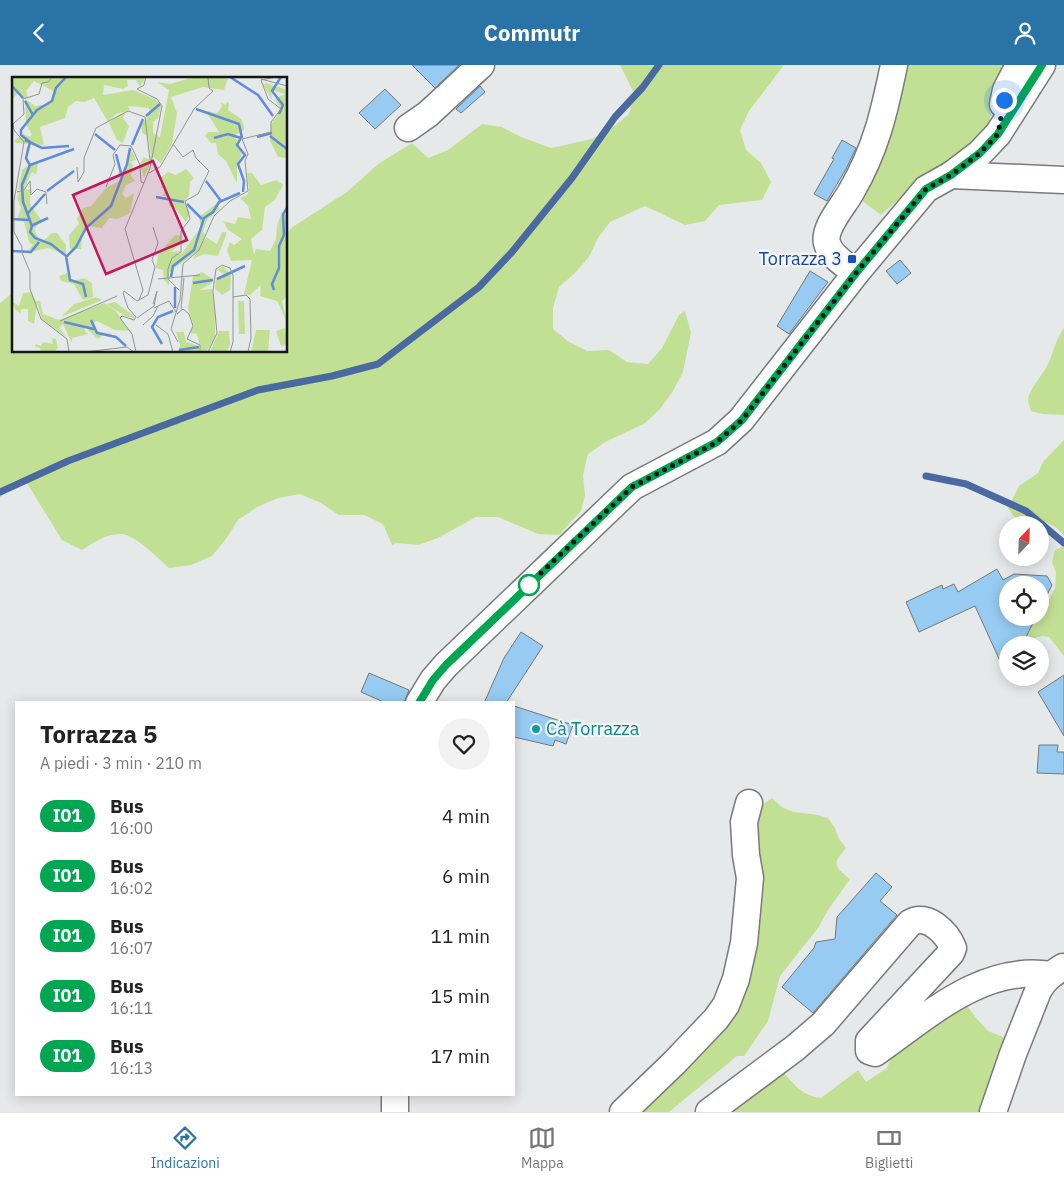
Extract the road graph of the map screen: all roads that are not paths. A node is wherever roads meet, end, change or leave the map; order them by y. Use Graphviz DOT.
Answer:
graph roads {
  1 [pos="481,65"];
  2 [pos="894,65"];
  3 [pos="1019,65"];
  4 [pos="1042,65"];
  5 [pos="408,128"];
  6 [pos="998,134"];
  7 [pos="951,175"];
  8 [pos="1064,180"];
  9 [pos="856,273"];
  10 [pos="420,701"];
  11 [pos="749,803"];
  12 [pos="1057,971"];
  13 [pos="395,1096"];
  14 [pos="395,1112"];
  15 [pos="623,1112"];
  16 [pos="709,1112"];
  17 [pos="993,1112"];
  1 -- 5 [label="street"];
  2 -- 9 [label="street"];
  3 -- 6 [label="street"];
  4 -- 6 [label="street"];
  6 -- 7 [label="street"];
  7 -- 8 [label="street"];
  7 -- 9 [label="street"];
  9 -- 10 [label="street"];
  11 -- 15 [label="street"];
  12 -- 16 [label="street"];
  12 -- 17 [label="street"];
  13 -- 14 [label="street"];
}
